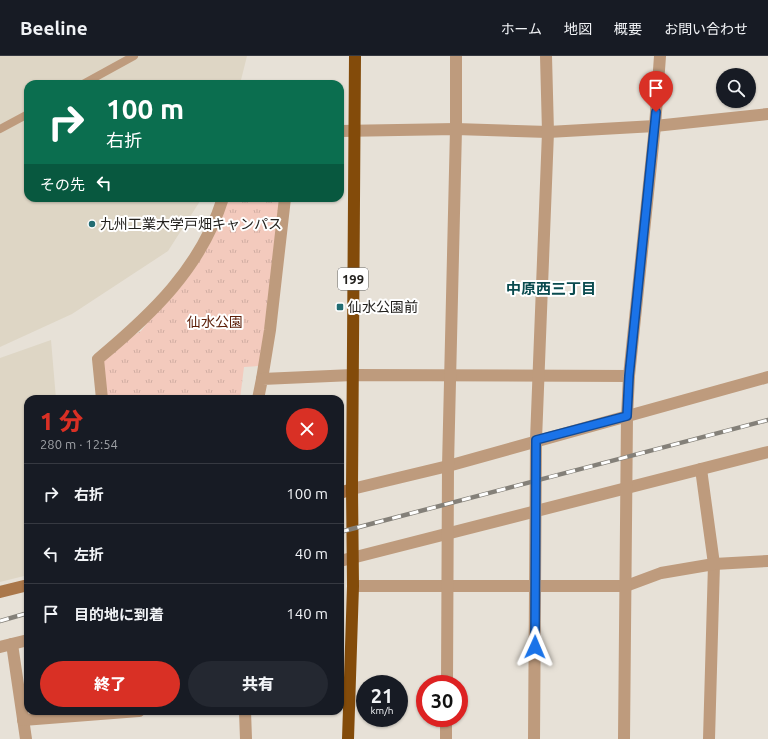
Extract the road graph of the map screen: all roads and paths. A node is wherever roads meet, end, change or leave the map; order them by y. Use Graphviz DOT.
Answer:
graph roads {
  1 [pos="134,56"];
  2 [pos="355,56"];
  3 [pos="456,56"];
  4 [pos="546,56"];
  5 [pos="660,56"];
  6 [pos="89,80"];
  7 [pos="768,114"];
  8 [pos="24,116"];
  9 [pos="655,126"];
  10 [pos="0,129"];
  11 [pos="456,129"];
  12 [pos="344,131"];
  13 [pos="353,131"];
  14 [pos="548,132"];
  15 [pos="221,202"];
  16 [pos="285,202"];
  17 [pos="539,375"];
  18 [pos="353,376"];
  19 [pos="449,376"];
  20 [pos="629,376"];
  21 [pos="768,377"];
  22 [pos="262,379"];
  23 [pos="102,395"];
  24 [pos="259,395"];
  25 [pos="627,421"];
  26 [pos="536,446"];
  27 [pos="768,452"];
  28 [pos="701,469"];
  29 [pos="448,470"];
  30 [pos="627,483"];
  31 [pos="348,495"];
  32 [pos="536,511"];
  33 [pos="448,530"];
  34 [pos="352,554"];
  35 [pos="344,559"];
  36 [pos="768,561"];
  37 [pos="714,564"];
  38 [pos="24,586"];
  39 [pos="353,586"];
  40 [pos="448,586"];
  41 [pos="536,586"];
  42 [pos="626,586"];
  43 [pos="0,592"];
  44 [pos="24,641"];
  45 [pos="12,644"];
  46 [pos="0,647"];
  47 [pos="447,675"];
  48 [pos="87,715"];
  49 [pos="245,715"];
  50 [pos="23,720"];
  51 [pos="446,727"];
  52 [pos="26,739"];
  53 [pos="246,739"];
  54 [pos="348,739"];
  55 [pos="446,739"];
  56 [pos="534,739"];
  57 [pos="624,739"];
  58 [pos="709,739"];
  1 -- 6 [label="lane"];
  2 -- 13 [label="highway, 199"];
  3 -- 11 [label="street"];
  4 -- 14 [label="street"];
  5 -- 9 [label="street"];
  7 -- 9 [label="street"];
  8 -- 10 [label="lane"];
  9 -- 14 [label="street"];
  9 -- 20 [label="street"];
  11 -- 13 [label="street"];
  11 -- 14 [label="street"];
  11 -- 19 [label="street"];
  12 -- 13 [label="street"];
  13 -- 18 [label="highway, 199"];
  14 -- 17 [label="street"];
  15 -- 23 [label="street"];
  16 -- 22 [label="street"];
  17 -- 19 [label="street"];
  17 -- 20 [label="street"];
  17 -- 26 [label="street"];
  18 -- 19 [label="street"];
  18 -- 22 [label="street"];
  18 -- 31 [label="highway, 199"];
  19 -- 29 [label="street"];
  20 -- 25 [label="street"];
  21 -- 25 [label="street"];
  22 -- 24 [label="street"];
  25 -- 26 [label="street"];
  25 -- 30 [label="street"];
  26 -- 29 [label="street"];
  26 -- 32 [label="street"];
  27 -- 28 [label="street"];
  28 -- 30 [label="street"];
  28 -- 37 [label="street"];
  29 -- 31 [label="street"];
  29 -- 33 [label="street"];
  30 -- 32 [label="street"];
  30 -- 42 [label="street"];
  31 -- 34 [label="highway, 199"];
  32 -- 33 [label="street"];
  32 -- 41 [label="street"];
  33 -- 34 [label="street"];
  33 -- 40 [label="street"];
  34 -- 35 [label="street"];
  34 -- 39 [label="highway, 199"];
  36 -- 37 [label="street"];
  37 -- 42 [label="street"];
  37 -- 58 [label="street"];
  38 -- 43 [label="street"];
  39 -- 40 [label="street"];
  39 -- 54 [label="highway, 199"];
  40 -- 41 [label="street"];
  40 -- 47 [label="street"];
  41 -- 42 [label="street"];
  41 -- 56 [label="street"];
  42 -- 57 [label="street"];
  44 -- 45 [label="street"];
  45 -- 46 [label="street"];
  45 -- 50 [label="street"];
  48 -- 50 [label="street"];
  49 -- 53 [label="street"];
  50 -- 52 [label="street"];
  51 -- 55 [label="street"];
}
